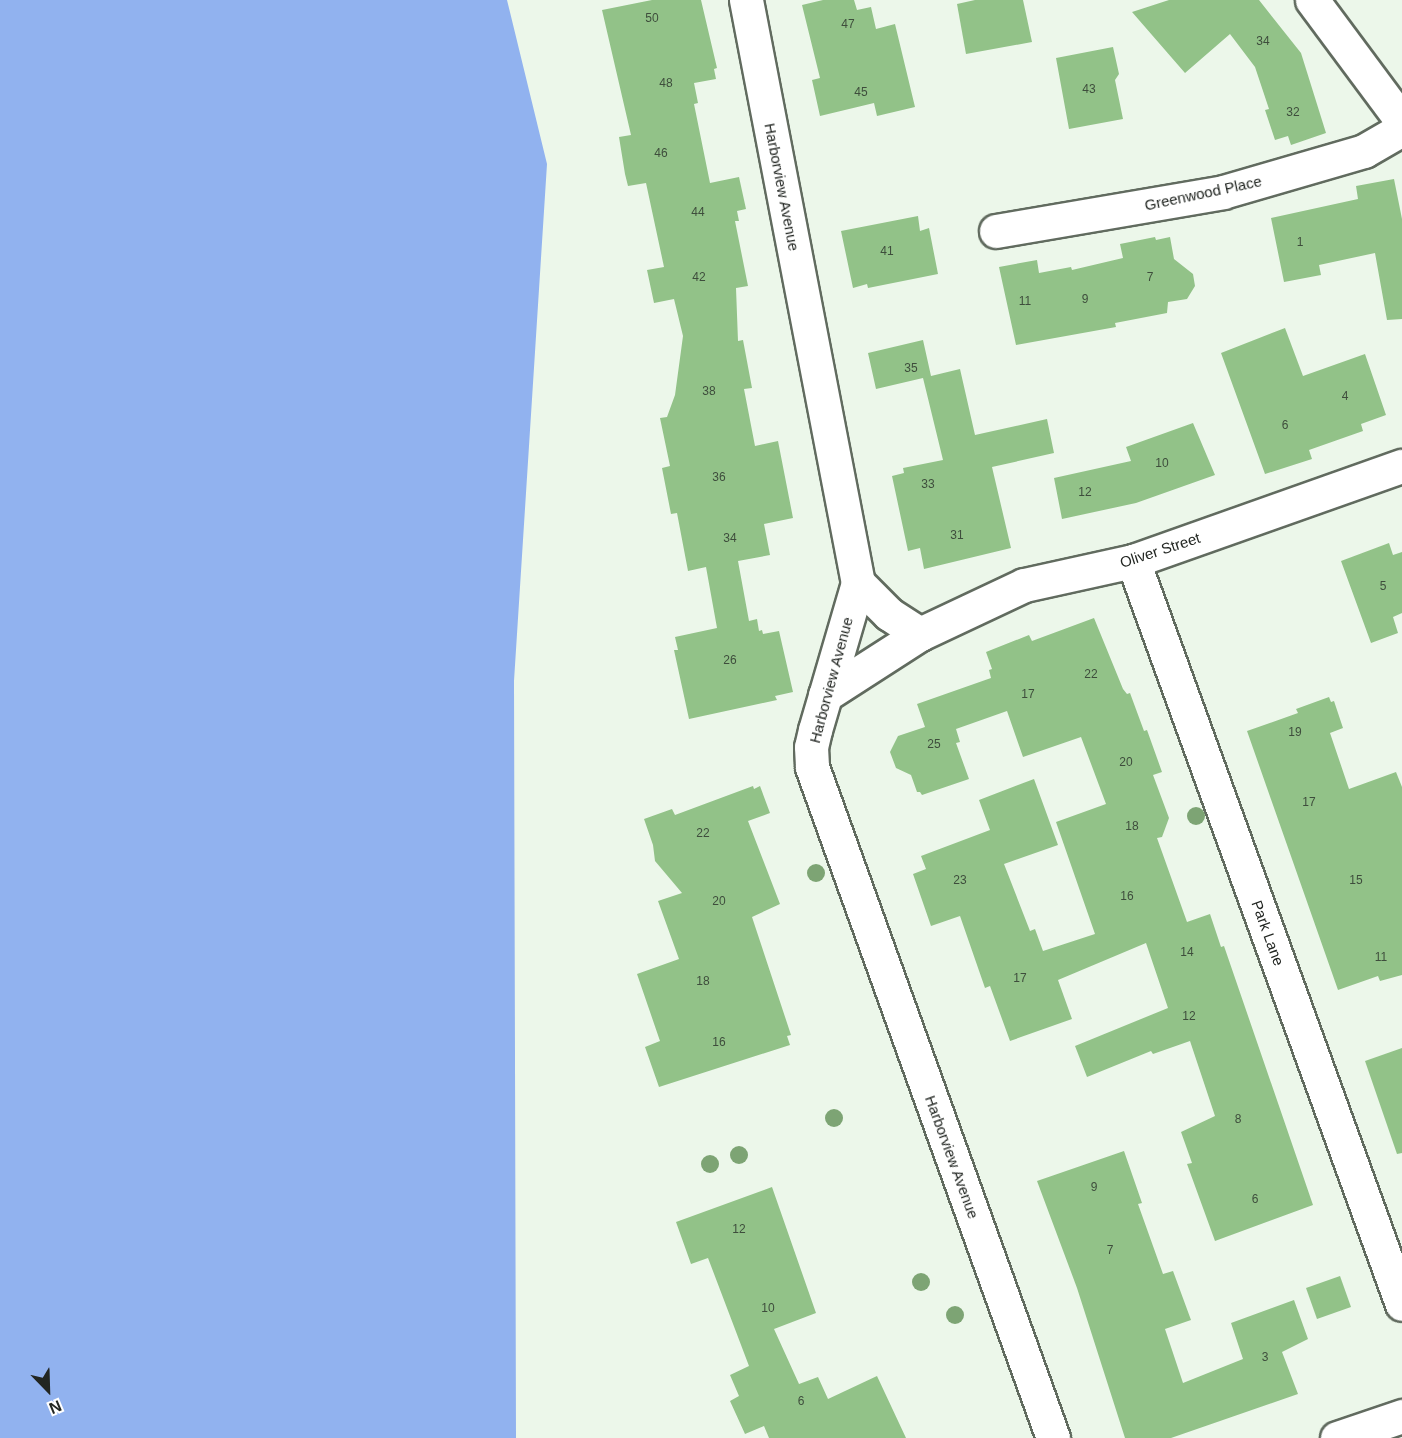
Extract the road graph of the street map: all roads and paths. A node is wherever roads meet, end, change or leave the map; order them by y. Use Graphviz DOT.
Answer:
graph roads {
  1 [pos="746,0"];
  2 [pos="1312,0"];
  3 [pos="1402,121"];
  4 [pos="1402,129"];
  5 [pos="996,231"];
  6 [pos="1402,466"];
  7 [pos="1133,561"];
  8 [pos="858,583"];
  9 [pos="920,634"];
  10 [pos="825,695"];
  11 [pos="1402,1304"];
  12 [pos="1402,1416"];
  13 [pos="1053,1438"];
  14 [pos="1337,1438"];
  1 -- 8 [label="street, Harborview Avenue"];
  2 -- 3 [label="street"];
  4 -- 5 [label="street, Greenwood Place"];
  6 -- 7 [label="street, Oliver Street"];
  7 -- 9 [label="street, Oliver Street"];
  7 -- 11 [label="street, Park Lane"];
  8 -- 9 [label="street"];
  8 -- 10 [label="street, Harborview Avenue"];
  9 -- 10 [label="street, Oliver Street"];
  10 -- 13 [label="street, Harborview Avenue"];
  12 -- 14 [label="street"];
}
